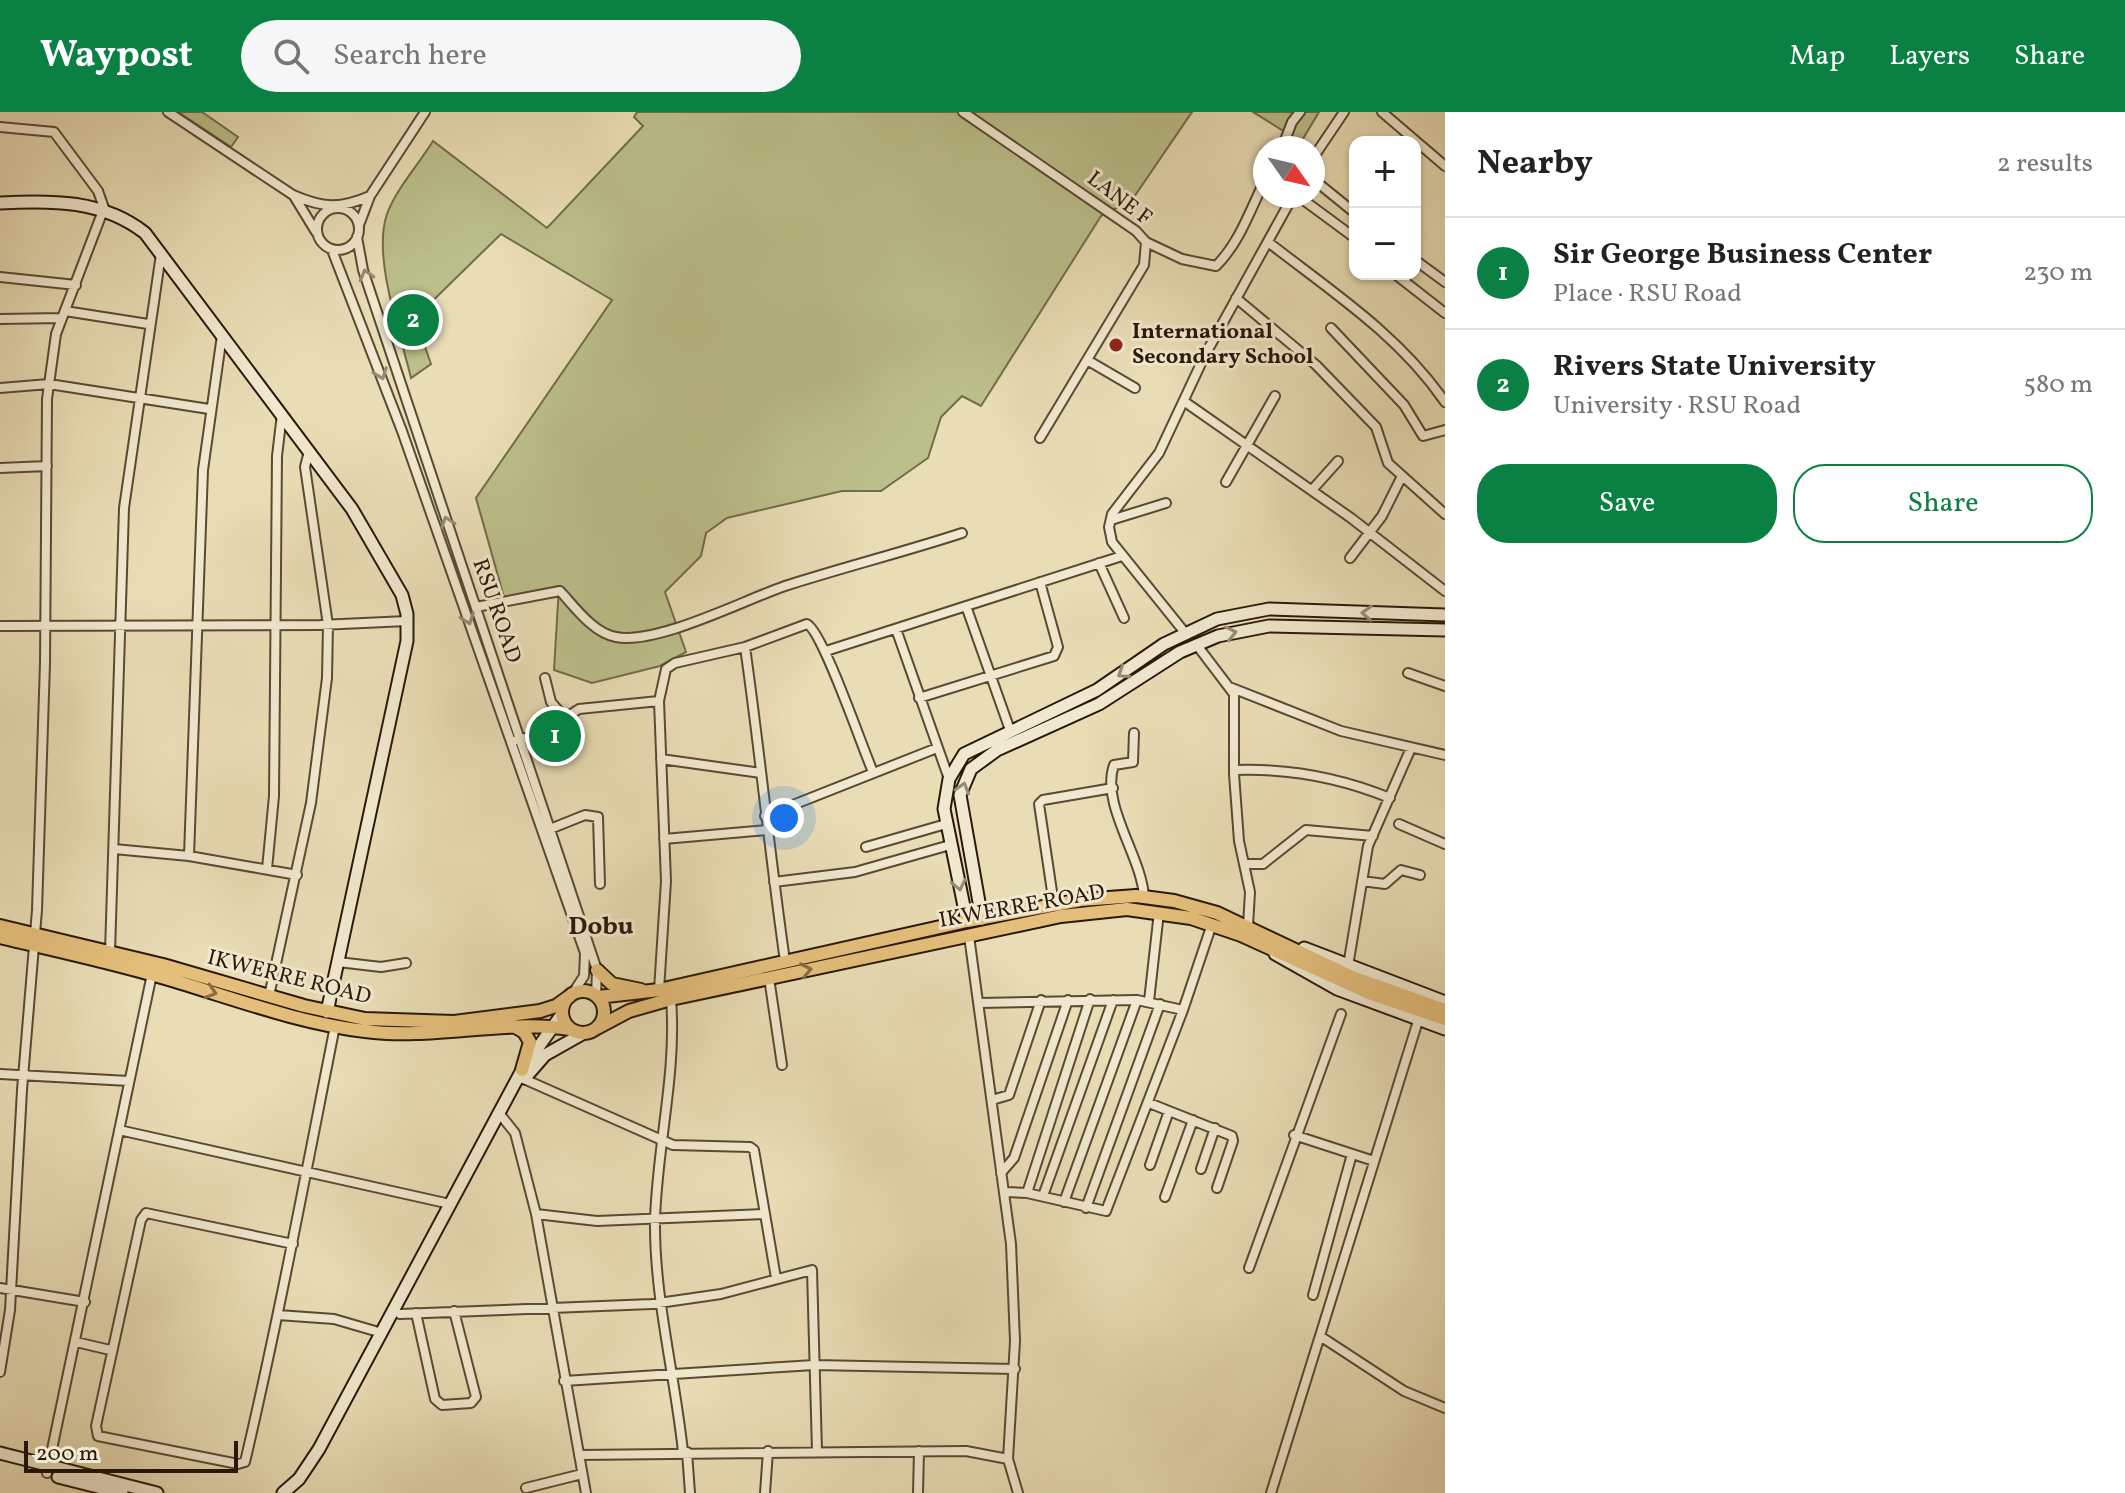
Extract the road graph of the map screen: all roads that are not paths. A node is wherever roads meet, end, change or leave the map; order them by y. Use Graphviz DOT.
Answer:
graph roads {
  1 [pos="168,112"];
  2 [pos="425,112"];
  3 [pos="963,112"];
  4 [pos="1300,112"];
  5 [pos="1344,112"];
  6 [pos="1382,112"];
  7 [pos="0,127"];
  8 [pos="1287,136"];
  9 [pos="1325,140"];
  10 [pos="1445,166"];
  11 [pos="1325,189"];
  12 [pos="293,195"];
  13 [pos="370,196"];
  14 [pos="0,203"];
  15 [pos="1253,206"];
  16 [pos="104,208"];
  17 [pos="1289,208"];
  18 [pos="1313,208"];
  19 [pos="1349,208"];
  20 [pos="335,209"];
  21 [pos="359,225"];
  22 [pos="1349,234"];
  23 [pos="319,237"];
  24 [pos="357,237"];
  25 [pos="1146,242"];
  26 [pos="1268,242"];
  27 [pos="332,250"];
  28 [pos="161,254"];
  29 [pos="1421,264"];
  30 [pos="0,277"];
  31 [pos="1403,280"];
  32 [pos="1445,282"];
  33 [pos="76,285"];
  34 [pos="1236,298"];
  35 [pos="1445,313"];
  36 [pos="64,314"];
  37 [pos="0,319"];
  38 [pos="148,324"];
  39 [pos="1331,328"];
  40 [pos="222,334"];
  41 [pos="1087,360"];
  42 [pos="49,384"];
  43 [pos="0,388"];
  44 [pos="1135,388"];
  45 [pos="1275,396"];
  46 [pos="139,399"];
  47 [pos="1185,402"];
  48 [pos="1445,402"];
  49 [pos="209,409"];
  50 [pos="282,413"];
  51 [pos="1445,430"];
  52 [pos="1040,438"];
  53 [pos="1249,445"];
  54 [pos="309,450"];
  55 [pos="1338,461"];
  56 [pos="47,466"];
  57 [pos="0,468"];
  58 [pos="1402,476"];
  59 [pos="1226,482"];
  60 [pos="1312,490"];
  61 [pos="1166,503"];
  62 [pos="1445,514"];
  63 [pos="1111,520"];
  64 [pos="962,533"];
  65 [pos="1370,533"];
  66 [pos="1122,556"];
  67 [pos="1350,558"];
  68 [pos="1099,563"];
  69 [pos="1040,582"];
  70 [pos="1445,591"];
  71 [pos="966,606"];
  72 [pos="476,607"];
  73 [pos="1445,615"];
  74 [pos="1124,618"];
  75 [pos="407,621"];
  76 [pos="46,624"];
  77 [pos="119,624"];
  78 [pos="328,625"];
  79 [pos="0,626"];
  80 [pos="196,626"];
  81 [pos="277,626"];
  82 [pos="896,629"];
  83 [pos="1445,630"];
  84 [pos="1186,634"];
  85 [pos="1196,644"];
  86 [pos="745,647"];
  87 [pos="826,651"];
  88 [pos="1408,673"];
  89 [pos="991,675"];
  90 [pos="545,678"];
  91 [pos="1445,686"];
  92 [pos="1232,688"];
  93 [pos="919,698"];
  94 [pos="659,701"];
  95 [pos="565,718"];
  96 [pos="1010,730"];
  97 [pos="1134,733"];
  98 [pos="516,740"];
  99 [pos="937,748"];
  100 [pos="1411,748"];
  101 [pos="1445,755"];
  102 [pos="661,759"];
  103 [pos="1234,770"];
  104 [pos="873,772"];
  105 [pos="761,773"];
  106 [pos="949,779"];
  107 [pos="1113,788"];
  108 [pos="1390,798"];
  109 [pos="765,816"];
  110 [pos="946,824"];
  111 [pos="1399,824"];
  112 [pos="550,829"];
  113 [pos="766,830"];
  114 [pos="1373,836"];
  115 [pos="664,839"];
  116 [pos="1445,844"];
  117 [pos="950,845"];
  118 [pos="866,847"];
  119 [pos="114,849"];
  120 [pos="189,856"];
  121 [pos="1245,864"];
  122 [pos="267,869"];
  123 [pos="297,875"];
  124 [pos="1420,875"];
  125 [pos="1362,881"];
  126 [pos="774,882"];
  127 [pos="600,884"];
  128 [pos="1144,897"];
  129 [pos="1054,905"];
  130 [pos="1159,911"];
  131 [pos="982,919"];
  132 [pos="967,921"];
  133 [pos="1212,924"];
  134 [pos="0,926"];
  135 [pos="1248,926"];
  136 [pos="969,936"];
  137 [pos="0,937"];
  138 [pos="33,939"];
  139 [pos="1284,943"];
  140 [pos="1261,944"];
  141 [pos="110,952"];
  142 [pos="785,961"];
  143 [pos="338,962"];
  144 [pos="406,963"];
  145 [pos="1348,966"];
  146 [pos="597,970"];
  147 [pos="152,974"];
  148 [pos="769,978"];
  149 [pos="655,991"];
  150 [pos="571,994"];
  151 [pos="269,996"];
  152 [pos="597,996"];
  153 [pos="671,999"];
  154 [pos="1090,999"];
  155 [pos="1041,1000"];
  156 [pos="1068,1000"];
  157 [pos="1113,1000"];
  158 [pos="1137,1000"];
  159 [pos="1149,1001"];
  160 [pos="1445,1002"];
  161 [pos="980,1003"];
  162 [pos="1160,1004"];
  163 [pos="1183,1010"];
  164 [pos="1445,1010"];
  165 [pos="327,1012"];
  166 [pos="562,1014"];
  167 [pos="1341,1014"];
  168 [pos="1445,1019"];
  169 [pos="1418,1021"];
  170 [pos="335,1026"];
  171 [pos="514,1026"];
  172 [pos="554,1027"];
  173 [pos="597,1028"];
  174 [pos="570,1029"];
  175 [pos="1445,1029"];
  176 [pos="584,1033"];
  177 [pos="782,1065"];
  178 [pos="0,1074"];
  179 [pos="23,1075"];
  180 [pos="523,1075"];
  181 [pos="129,1081"];
  182 [pos="992,1100"];
  183 [pos="1149,1103"];
  184 [pos="1169,1111"];
  185 [pos="501,1115"];
  186 [pos="1193,1120"];
  187 [pos="1215,1128"];
  188 [pos="119,1130"];
  189 [pos="1294,1135"];
  190 [pos="664,1141"];
  191 [pos="1352,1154"];
  192 [pos="1374,1161"];
  193 [pos="1150,1165"];
  194 [pos="1201,1169"];
  195 [pos="307,1173"];
  196 [pos="1001,1173"];
  197 [pos="1217,1188"];
  198 [pos="1004,1192"];
  199 [pos="1027,1193"];
  200 [pos="1043,1196"];
  201 [pos="1165,1197"];
  202 [pos="1064,1202"];
  203 [pos="450,1204"];
  204 [pos="1086,1208"];
  205 [pos="536,1214"];
  206 [pos="764,1214"];
  207 [pos="655,1220"];
  208 [pos="293,1244"];
  209 [pos="1249,1268"];
  210 [pos="776,1278"];
  211 [pos="0,1288"];
  212 [pos="11,1291"];
  213 [pos="1313,1295"];
  214 [pos="85,1302"];
  215 [pos="660,1303"];
  216 [pos="551,1307"];
  217 [pos="454,1311"];
  218 [pos="416,1313"];
  219 [pos="400,1314"];
  220 [pos="278,1315"];
  221 [pos="382,1333"];
  222 [pos="1320,1336"];
  223 [pos="76,1342"];
  224 [pos="110,1350"];
  225 [pos="814,1365"];
  226 [pos="1015,1369"];
  227 [pos="0,1372"];
  228 [pos="675,1376"];
  229 [pos="564,1381"];
  230 [pos="1445,1408"];
  231 [pos="768,1451"];
  232 [pos="817,1451"];
  233 [pos="919,1451"];
  234 [pos="685,1452"];
  235 [pos="0,1453"];
  236 [pos="579,1455"];
  237 [pos="1008,1459"];
  238 [pos="0,1461"];
  239 [pos="48,1470"];
  240 [pos="582,1474"];
  241 [pos="526,1488"];
  242 [pos="122,1493"];
  243 [pos="157,1493"];
  244 [pos="283,1493"];
  245 [pos="294,1493"];
  246 [pos="586,1493"];
  247 [pos="690,1493"];
  248 [pos="765,1493"];
  249 [pos="918,1493"];
  250 [pos="1018,1493"];
  251 [pos="1271,1493"];
  1 -- 12 [label="street"];
  2 -- 13 [label="street"];
  3 -- 25 [label="street, LANE F"];
  4 -- 8 [label="street"];
  5 -- 9 [label="street"];
  6 -- 10 [label="street"];
  7 -- 16 [label="street"];
  11 -- 19 [label="street"];
  12 -- 20 [label="street"];
  12 -- 23 [label="street"];
  13 -- 20 [label="street"];
  13 -- 21 [label="street"];
  14 -- 16 [label="street"];
  15 -- 25 [label="street"];
  16 -- 28 [label="street"];
  16 -- 33 [label="street"];
  17 -- 26 [label="street"];
  18 -- 22 [label="street"];
  20 -- 21 [label="street"];
  20 -- 23 [label="street"];
  21 -- 24 [label="street"];
  23 -- 27 [label="street"];
  24 -- 27 [label="street"];
  72 -- 24 [label="street, RSU ROAD, one-way"];
  25 -- 41 [label="street, LANE F"];
  26 -- 34 [label="street"];
  26 -- 48 [label="street"];
  27 -- 98 [label="street, RSU ROAD, one-way"];
  28 -- 38 [label="street"];
  28 -- 40 [label="street"];
  29 -- 32 [label="street"];
  30 -- 33 [label="street"];
  31 -- 35 [label="street"];
  33 -- 36 [label="street"];
  34 -- 47 [label="street"];
  34 -- 58 [label="street"];
  36 -- 37 [label="street"];
  36 -- 38 [label="street"];
  36 -- 42 [label="street"];
  38 -- 46 [label="street"];
  39 -- 51 [label="street"];
  40 -- 49 [label="street"];
  40 -- 50 [label="street"];
  41 -- 44 [label="street"];
  41 -- 52 [label="street, LANE F"];
  42 -- 43 [label="street"];
  42 -- 46 [label="street"];
  42 -- 56 [label="street"];
  45 -- 53 [label="street"];
  46 -- 49 [label="street"];
  46 -- 77 [label="street"];
  47 -- 53 [label="street"];
  47 -- 63 [label="street"];
  49 -- 80 [label="street"];
  50 -- 54 [label="street"];
  50 -- 81 [label="street"];
  53 -- 59 [label="street"];
  53 -- 60 [label="street"];
  54 -- 75 [label="street"];
  54 -- 78 [label="street"];
  55 -- 60 [label="street"];
  56 -- 57 [label="street"];
  56 -- 76 [label="street"];
  58 -- 62 [label="street"];
  58 -- 65 [label="street"];
  60 -- 65 [label="street"];
  61 -- 63 [label="street"];
  63 -- 66 [label="street"];
  64 -- 72 [label="street"];
  65 -- 67 [label="street"];
  65 -- 70 [label="street"];
  66 -- 68 [label="street"];
  66 -- 84 [label="street"];
  68 -- 69 [label="street"];
  68 -- 74 [label="street"];
  69 -- 71 [label="street"];
  69 -- 89 [label="street"];
  71 -- 82 [label="street"];
  71 -- 89 [label="street"];
  72 -- 98 [label="street, RSU ROAD"];
  73 -- 84 [label="street, one-way"];
  75 -- 78 [label="street"];
  75 -- 143 [label="street"];
  76 -- 77 [label="street"];
  76 -- 79 [label="street"];
  76 -- 138 [label="street"];
  77 -- 80 [label="street"];
  77 -- 119 [label="street"];
  78 -- 81 [label="street"];
  78 -- 123 [label="street"];
  80 -- 81 [label="street"];
  80 -- 120 [label="street"];
  81 -- 122 [label="street"];
  82 -- 87 [label="street"];
  82 -- 93 [label="street"];
  85 -- 83 [label="street, one-way"];
  84 -- 96 [label="street, one-way"];
  85 -- 92 [label="street"];
  131 -- 85 [label="street, one-way"];
  86 -- 87 [label="street"];
  86 -- 94 [label="street"];
  86 -- 105 [label="street"];
  87 -- 104 [label="street"];
  88 -- 91 [label="street"];
  89 -- 93 [label="street"];
  89 -- 96 [label="street"];
  90 -- 95 [label="street"];
  92 -- 100 [label="street"];
  92 -- 103 [label="street"];
  93 -- 99 [label="street"];
  94 -- 95 [label="street"];
  94 -- 102 [label="street"];
  95 -- 98 [label="street"];
  96 -- 106 [label="street"];
  97 -- 107 [label="street"];
  98 -- 112 [label="street, RSU ROAD"];
  98 -- 150 [label="street, RSU ROAD"];
  99 -- 104 [label="street"];
  99 -- 106 [label="street"];
  100 -- 101 [label="street"];
  100 -- 108 [label="street"];
  102 -- 105 [label="street"];
  102 -- 115 [label="street"];
  103 -- 108 [label="street"];
  103 -- 121 [label="street"];
  104 -- 109 [label="street"];
  105 -- 109 [label="street"];
  106 -- 110 [label="street"];
  107 -- 128 [label="street"];
  107 -- 129 [label="street"];
  108 -- 114 [label="street"];
  109 -- 113 [label="street"];
  110 -- 117 [label="street"];
  110 -- 118 [label="street"];
  111 -- 116 [label="street"];
  112 -- 127 [label="street"];
  112 -- 146 [label="street, RSU ROAD"];
  113 -- 115 [label="street"];
  113 -- 126 [label="street"];
  114 -- 121 [label="street"];
  114 -- 125 [label="street"];
  115 -- 149 [label="street"];
  117 -- 126 [label="street"];
  117 -- 132 [label="street, one-way"];
  119 -- 120 [label="street"];
  119 -- 141 [label="street"];
  120 -- 122 [label="street"];
  121 -- 135 [label="street"];
  122 -- 123 [label="street"];
  123 -- 151 [label="street"];
  124 -- 125 [label="street"];
  125 -- 145 [label="street"];
  126 -- 142 [label="street"];
  128 -- 129 [label="main road, IKWERRE ROAD"];
  128 -- 135 [label="main road, IKWERRE ROAD"];
  129 -- 131 [label="main road, IKWERRE ROAD"];
  130 -- 133 [label="main road, IKWERRE ROAD"];
  130 -- 136 [label="main road, IKWERRE ROAD"];
  130 -- 159 [label="street"];
  131 -- 132 [label="main road, IKWERRE ROAD"];
  132 -- 142 [label="main road, IKWERRE ROAD"];
  133 -- 140 [label="main road, IKWERRE ROAD"];
  133 -- 163 [label="street"];
  134 -- 138 [label="main road, IKWERRE ROAD"];
  135 -- 139 [label="main road, IKWERRE ROAD"];
  148 -- 136 [label="main road, IKWERRE ROAD, one-way"];
  136 -- 161 [label="street"];
  137 -- 138 [label="main road, IKWERRE ROAD"];
  138 -- 141 [label="main road, IKWERRE ROAD"];
  138 -- 147 [label="main road, IKWERRE ROAD"];
  138 -- 179 [label="street"];
  139 -- 145 [label="street"];
  139 -- 164 [label="main road, IKWERRE ROAD"];
  140 -- 168 [label="main road, IKWERRE ROAD"];
  140 -- 169 [label="street"];
  141 -- 151 [label="main road, IKWERRE ROAD"];
  142 -- 149 [label="main road, IKWERRE ROAD"];
  143 -- 144 [label="street"];
  143 -- 165 [label="street"];
  145 -- 160 [label="street"];
  146 -- 149 [label="main road"];
  146 -- 152 [label="street, RSU ROAD"];
  147 -- 170 [label="main road, IKWERRE ROAD, one-way"];
  147 -- 181 [label="street"];
  148 -- 153 [label="main road, IKWERRE ROAD"];
  148 -- 177 [label="street"];
  149 -- 152 [label="main road, IKWERRE ROAD"];
  150 -- 152 [label="main road"];
  150 -- 165 [label="main road, IKWERRE ROAD"];
  150 -- 166 [label="main road"];
  151 -- 165 [label="main road, IKWERRE ROAD"];
  152 -- 173 [label="main road"];
  153 -- 173 [label="main road, IKWERRE ROAD"];
  153 -- 190 [label="street"];
  154 -- 156 [label="street"];
  154 -- 157 [label="street"];
  154 -- 199 [label="street"];
  155 -- 156 [label="street"];
  155 -- 161 [label="street"];
  155 -- 182 [label="street"];
  156 -- 196 [label="street"];
  157 -- 158 [label="street"];
  157 -- 200 [label="street"];
  158 -- 159 [label="street"];
  158 -- 202 [label="street"];
  159 -- 162 [label="street"];
  161 -- 182 [label="street"];
  162 -- 163 [label="street"];
  162 -- 204 [label="street"];
  163 -- 183 [label="street"];
  166 -- 172 [label="street"];
  166 -- 174 [label="main road"];
  167 -- 189 [label="street"];
  169 -- 175 [label="street"];
  169 -- 192 [label="street"];
  170 -- 171 [label="main road, IKWERRE ROAD"];
  170 -- 195 [label="street"];
  171 -- 172 [label="main road, IKWERRE ROAD"];
  171 -- 180 [label="main road"];
  172 -- 174 [label="main road, IKWERRE ROAD"];
  172 -- 180 [label="street"];
  173 -- 176 [label="main road"];
  174 -- 176 [label="main road"];
  176 -- 180 [label="street"];
  178 -- 179 [label="street"];
  179 -- 181 [label="street"];
  179 -- 212 [label="street"];
  180 -- 185 [label="street"];
  180 -- 190 [label="street"];
  181 -- 188 [label="street"];
  182 -- 196 [label="street"];
  183 -- 184 [label="street"];
  183 -- 204 [label="street"];
  184 -- 186 [label="street"];
  184 -- 193 [label="street"];
  185 -- 203 [label="street"];
  185 -- 205 [label="street"];
  185 -- 219 [label="street"];
  186 -- 187 [label="street"];
  186 -- 201 [label="street"];
  187 -- 194 [label="street"];
  187 -- 197 [label="street"];
  188 -- 195 [label="street"];
  188 -- 214 [label="street"];
  189 -- 191 [label="street"];
  189 -- 209 [label="street"];
  190 -- 206 [label="street"];
  190 -- 207 [label="street"];
  191 -- 192 [label="street"];
  191 -- 213 [label="street"];
  192 -- 222 [label="street"];
  195 -- 203 [label="street"];
  195 -- 208 [label="street"];
  196 -- 198 [label="street"];
  198 -- 199 [label="street"];
  198 -- 226 [label="street"];
  199 -- 200 [label="street"];
  200 -- 202 [label="street"];
  202 -- 204 [label="street"];
  203 -- 221 [label="street"];
  205 -- 207 [label="street"];
  205 -- 216 [label="street"];
  206 -- 207 [label="street"];
  206 -- 210 [label="street"];
  207 -- 215 [label="street"];
  208 -- 220 [label="street"];
  208 -- 224 [label="street"];
  210 -- 215 [label="street"];
  210 -- 225 [label="street"];
  211 -- 212 [label="street"];
  212 -- 214 [label="street"];
  212 -- 227 [label="street"];
  214 -- 223 [label="street"];
  215 -- 216 [label="street"];
  215 -- 228 [label="street"];
  216 -- 217 [label="street"];
  216 -- 229 [label="street"];
  217 -- 218 [label="street"];
  217 -- 218 [label="street"];
  218 -- 219 [label="street"];
  219 -- 245 [label="street"];
  220 -- 221 [label="street"];
  220 -- 224 [label="street"];
  221 -- 244 [label="street"];
  222 -- 230 [label="street"];
  222 -- 251 [label="street"];
  223 -- 224 [label="street"];
  223 -- 239 [label="street"];
  225 -- 226 [label="street"];
  225 -- 228 [label="street"];
  225 -- 232 [label="street"];
  226 -- 237 [label="street"];
  228 -- 229 [label="street"];
  228 -- 234 [label="street"];
  229 -- 236 [label="street"];
  231 -- 232 [label="street"];
  231 -- 234 [label="street"];
  231 -- 248 [label="street"];
  232 -- 233 [label="street"];
  233 -- 237 [label="street"];
  233 -- 249 [label="street"];
  234 -- 236 [label="street"];
  234 -- 247 [label="street"];
  235 -- 239 [label="street"];
  236 -- 240 [label="street"];
  237 -- 250 [label="street"];
  238 -- 239 [label="street"];
  239 -- 242 [label="street"];
  239 -- 243 [label="street"];
  240 -- 241 [label="street"];
  240 -- 246 [label="street"];
}
